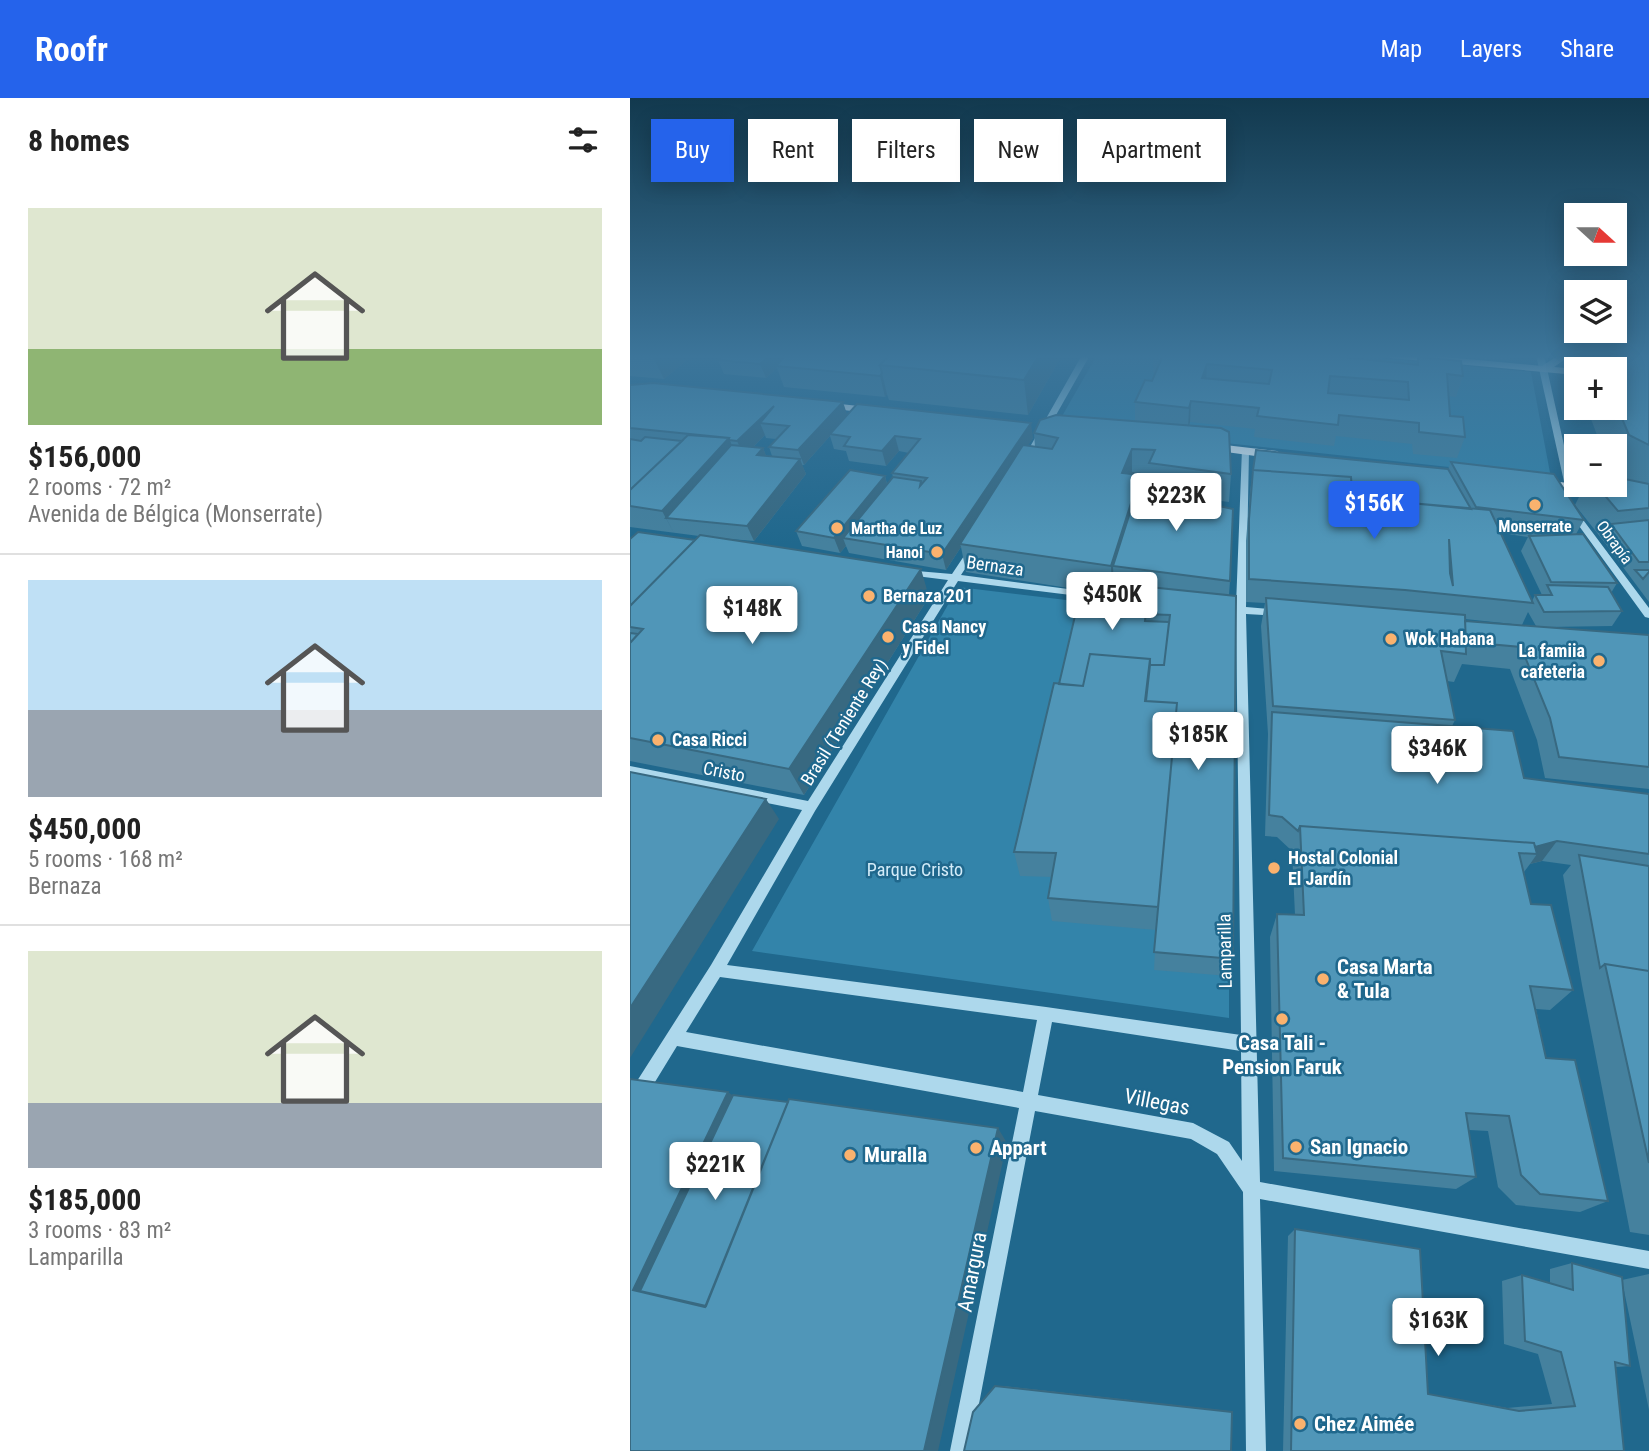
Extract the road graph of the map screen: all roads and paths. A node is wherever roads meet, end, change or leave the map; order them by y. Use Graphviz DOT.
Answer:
graph roads {
  1 [pos="1057,418"];
  2 [pos="1554,418"];
  3 [pos="1032,426"];
  4 [pos="1052,429"];
  5 [pos="1192,445"];
  6 [pos="1245,451"];
  7 [pos="1286,456"];
  8 [pos="1564,463"];
  9 [pos="1018,474"];
  10 [pos="1530,482"];
  11 [pos="1564,485"];
  12 [pos="1627,495"];
  13 [pos="1566,497"];
  14 [pos="1649,498"];
  15 [pos="983,532"];
  16 [pos="901,571"];
  17 [pos="955,578"];
  18 [pos="1110,597"];
  19 [pos="1215,607"];
  20 [pos="1241,610"];
  21 [pos="1295,615"];
  22 [pos="1649,615"];
  23 [pos="630,771"];
  24 [pos="811,807"];
  25 [pos="716,970"];
  26 [pos="1046,1014"];
  27 [pos="1247,1020"];
  28 [pos="674,1038"];
  29 [pos="1248,1044"];
  30 [pos="633,1097"];
  31 [pos="1029,1102"];
  32 [pos="1251,1189"];
  33 [pos="1649,1260"];
  34 [pos="960,1451"];
  35 [pos="1256,1451"];
  1 -- 4 [label="street"];
  2 -- 8 [label="street"];
  3 -- 4 [label="main road"];
  4 -- 9 [label="street"];
  5 -- 6 [label="main road"];
  6 -- 7 [label="main road"];
  6 -- 20 [label="street, Lamparilla"];
  10 -- 11 [label="main road"];
  12 -- 14 [label="main road"];
  13 -- 22 [label="street, Obrapía"];
  15 -- 17 [label="street, Brasil (Teniente Rey)"];
  16 -- 17 [label="street, Bernaza"];
  17 -- 18 [label="street, Bernaza"];
  17 -- 24 [label="street, Brasil (Teniente Rey)"];
  19 -- 20 [label="street"];
  20 -- 21 [label="street"];
  20 -- 27 [label="street, Lamparilla"];
  23 -- 24 [label="street, Cristo"];
  24 -- 25 [label="street, Brasil (Teniente Rey)"];
  25 -- 26 [label="street"];
  25 -- 28 [label="street, Brasil (Teniente Rey)"];
  26 -- 29 [label="street"];
  26 -- 31 [label="street, Amargura"];
  27 -- 29 [label="street, Lamparilla"];
  28 -- 30 [label="street, Brasil (Teniente Rey)"];
  28 -- 31 [label="street, Villegas"];
  29 -- 32 [label="street, Lamparilla"];
  31 -- 32 [label="street, Villegas"];
  31 -- 34 [label="street, Amargura"];
  32 -- 33 [label="street"];
  32 -- 35 [label="street, Lamparilla"];
}
